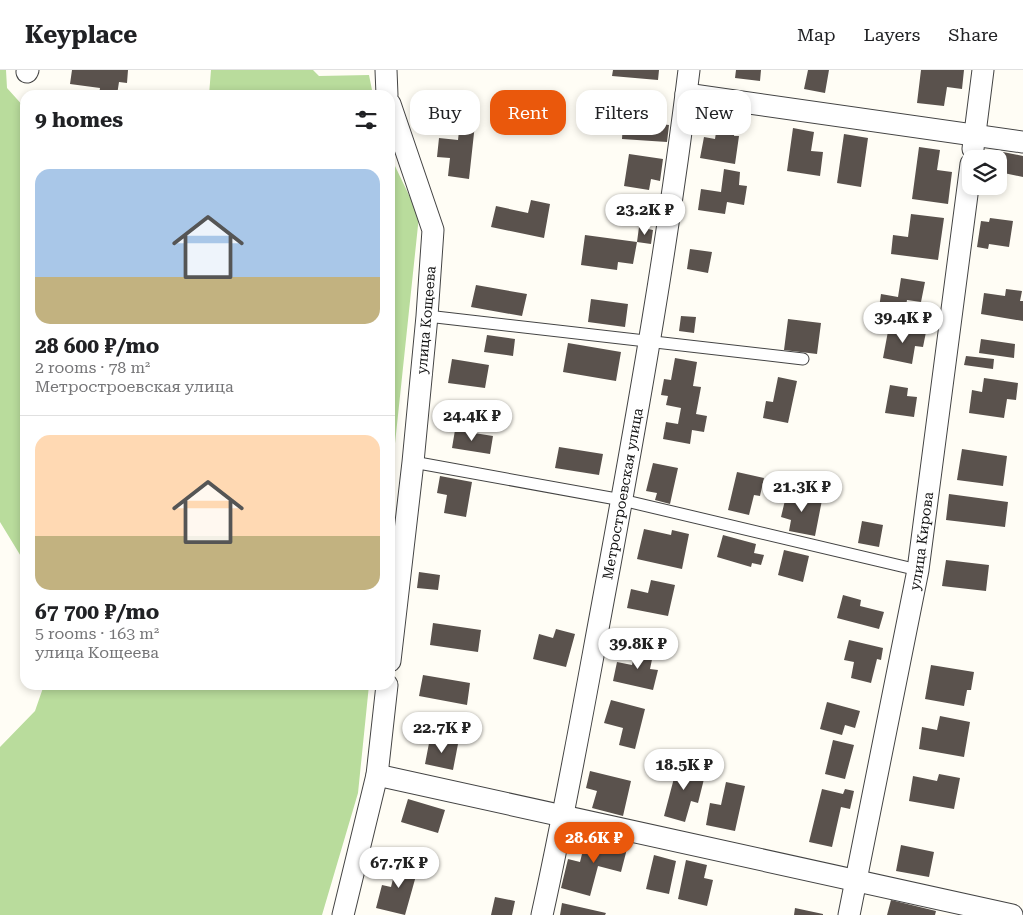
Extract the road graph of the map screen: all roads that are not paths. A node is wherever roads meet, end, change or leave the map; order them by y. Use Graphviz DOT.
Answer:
graph roads {
  1 [pos="386,70"];
  2 [pos="689,70"];
  3 [pos="983,70"];
  4 [pos="387,90"];
  5 [pos="686,90"];
  6 [pos="751,103"];
  7 [pos="395,119"];
  8 [pos="680,135"];
  9 [pos="975,135"];
  10 [pos="1023,142"];
  11 [pos="973,150"];
  12 [pos="967,195"];
  13 [pos="427,316"];
  14 [pos="649,342"];
  15 [pos="803,359"];
  16 [pos="413,462"];
  17 [pos="622,500"];
  18 [pos="918,570"];
  19 [pos="395,618"];
  20 [pos="386,690"];
  21 [pos="377,775"];
  22 [pos="564,816"];
  23 [pos="857,881"];
  24 [pos="343,915"];
  25 [pos="542,915"];
  26 [pos="849,915"];
  27 [pos="1012,915"];
  1 -- 4 [label="street"];
  2 -- 5 [label="street, Метростроевская улица"];
  3 -- 9 [label="street"];
  6 -- 9 [label="street"];
  7 -- 13 [label="street, улица Кощеева"];
  8 -- 14 [label="street, Метростроевская улица"];
  9 -- 10 [label="street"];
  9 -- 11 [label="street"];
  12 -- 18 [label="street, улица Кирова"];
  13 -- 14 [label="lane"];
  13 -- 16 [label="street, улица Кощеева"];
  14 -- 15 [label="lane"];
  14 -- 17 [label="street, Метростроевская улица"];
  16 -- 17 [label="lane"];
  16 -- 19 [label="street, улица Кощеева"];
  17 -- 18 [label="lane"];
  17 -- 22 [label="street, Метростроевская улица"];
  18 -- 23 [label="street, улица Кирова"];
  20 -- 21 [label="street"];
  21 -- 22 [label="street"];
  21 -- 24 [label="street"];
  22 -- 23 [label="street"];
  22 -- 25 [label="street, Метростроевская улица"];
  23 -- 26 [label="street, улица Кирова"];
  23 -- 27 [label="street"];
}
